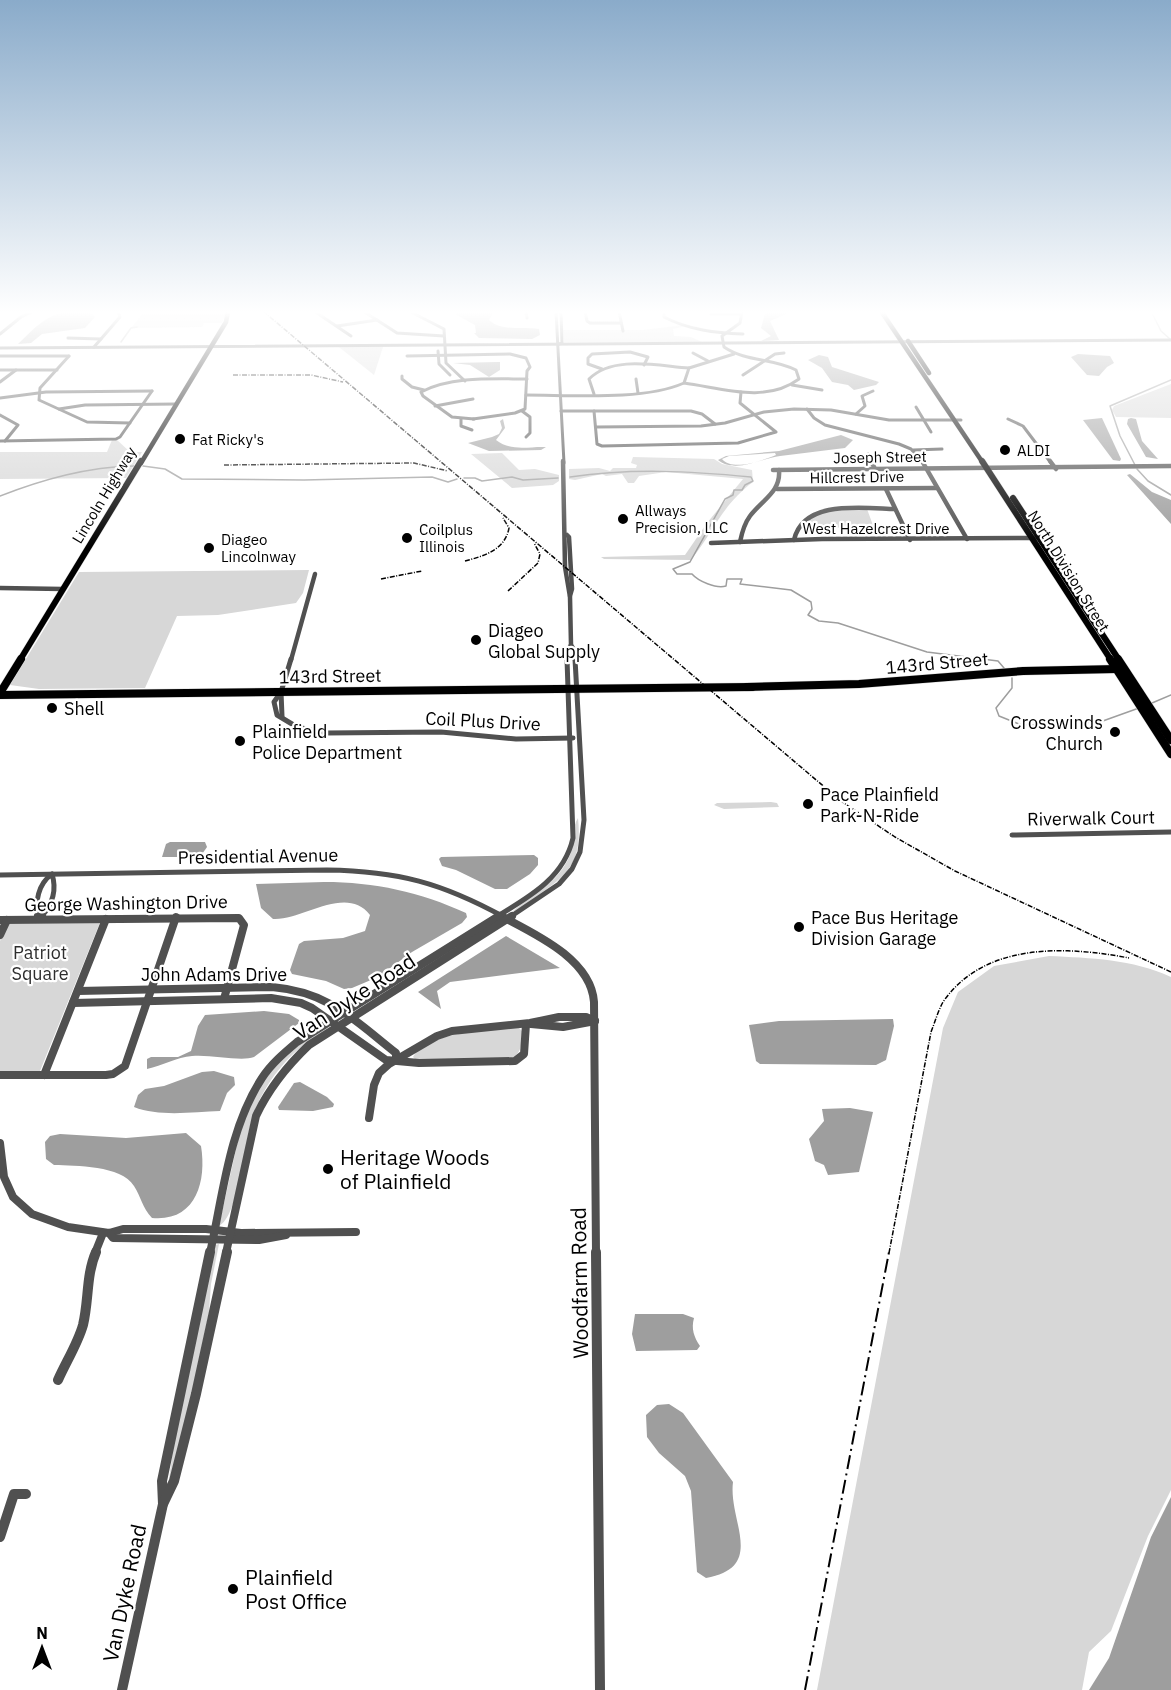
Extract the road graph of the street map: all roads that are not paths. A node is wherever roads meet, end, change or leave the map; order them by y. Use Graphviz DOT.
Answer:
graph roads {
  1 [pos="185,390"];
  2 [pos="424,390"];
  3 [pos="526,390"];
  4 [pos="561,390"];
  5 [pos="593,390"];
  6 [pos="638,390"];
  7 [pos="669,390"];
  8 [pos="727,390"];
  9 [pos="777,390"];
  10 [pos="936,390"];
  11 [pos="939,390"];
  12 [pos="873,391"];
  13 [pos="39,392"];
  14 [pos="741,392"];
  15 [pos="594,393"];
  16 [pos="639,393"];
  17 [pos="526,394"];
  18 [pos="561,394"];
  19 [pos="0,398"];
  20 [pos="473,399"];
  21 [pos="946,402"];
  22 [pos="143,404"];
  23 [pos="176,404"];
  24 [pos="435,406"];
  25 [pos="916,408"];
  26 [pos="807,409"];
  27 [pos="58,410"];
  28 [pos="522,411"];
  29 [pos="561,411"];
  30 [pos="594,411"];
  31 [pos="856,414"];
  32 [pos="755,415"];
  33 [pos="0,416"];
  34 [pos="461,419"];
  35 [pos="1008,419"];
  36 [pos="924,420"];
  37 [pos="958,420"];
  38 [pos="130,423"];
  39 [pos="715,424"];
  40 [pos="596,427"];
  41 [pos="472,430"];
  42 [pos="931,432"];
  43 [pos="526,437"];
  44 [pos="3,441"];
  45 [pos="942,449"];
  46 [pos="914,450"];
  47 [pos="868,454"];
  48 [pos="1171,467"];
  49 [pos="926,468"];
  50 [pos="993,468"];
  51 [pos="1055,468"];
  52 [pos="875,469"];
  53 [pos="938,488"];
  54 [pos="777,489"];
  55 [pos="886,489"];
  56 [pos="895,509"];
  57 [pos="1037,538"];
  58 [pos="967,539"];
  59 [pos="794,540"];
  60 [pos="910,540"];
  61 [pos="740,542"];
  62 [pos="711,543"];
  63 [pos="315,574"];
  64 [pos="0,588"];
  65 [pos="63,588"];
  66 [pos="571,645"];
  67 [pos="1115,669"];
  68 [pos="1124,669"];
  69 [pos="659,687"];
  70 [pos="752,687"];
  71 [pos="568,688"];
  72 [pos="577,688"];
  73 [pos="281,692"];
  74 [pos="0,694"];
  75 [pos="1141,701"];
  76 [pos="579,738"];
  77 [pos="570,739"];
  78 [pos="1168,741"];
  79 [pos="1171,754"];
  80 [pos="1171,832"];
  81 [pos="1012,834"];
  82 [pos="52,874"];
  83 [pos="0,875"];
  84 [pos="498,915"];
  85 [pos="176,917"];
  86 [pos="39,919"];
  87 [pos="106,919"];
  88 [pos="4,920"];
  89 [pos="507,920"];
  90 [pos="0,935"];
  91 [pos="227,987"];
  92 [pos="151,989"];
  93 [pos="78,991"];
  94 [pos="224,999"];
  95 [pos="148,1001"];
  96 [pos="73,1003"];
  97 [pos="344,1013"];
  98 [pos="351,1019"];
  99 [pos="595,1021"];
  100 [pos="335,1023"];
  101 [pos="528,1023"];
  102 [pos="396,1060"];
  103 [pos="0,1075"];
  104 [pos="44,1075"];
  105 [pos="369,1118"];
  106 [pos="0,1143"];
  107 [pos="356,1232"];
  108 [pos="106,1233"];
  109 [pos="213,1234"];
  110 [pos="229,1235"];
  111 [pos="58,1380"];
  112 [pos="26,1494"];
  113 [pos="163,1504"];
  114 [pos="0,1538"];
  115 [pos="122,1690"];
  116 [pos="600,1690"];
  1 -- 23 [label="main road, Lincoln Highway"];
  2 -- 24 [label="street"];
  3 -- 17 [label="street"];
  4 -- 18 [label="street, Van Dyke Road"];
  5 -- 15 [label="street"];
  6 -- 16 [label="street"];
  7 -- 16 [label="street"];
  8 -- 14 [label="street"];
  9 -- 14 [label="street"];
  10 -- 21 [label="main road"];
  11 -- 21 [label="main road"];
  12 -- 31 [label="street"];
  13 -- 19 [label="street"];
  13 -- 22 [label="street"];
  13 -- 27 [label="street"];
  14 -- 32 [label="street"];
  15 -- 16 [label="street"];
  15 -- 18 [label="street"];
  17 -- 18 [label="street"];
  17 -- 28 [label="street"];
  18 -- 29 [label="street, Van Dyke Road"];
  20 -- 24 [label="street"];
  21 -- 37 [label="main road, North Division Street"];
  22 -- 23 [label="street"];
  22 -- 27 [label="street"];
  22 -- 38 [label="street"];
  23 -- 65 [label="main road, Lincoln Highway"];
  24 -- 34 [label="street"];
  25 -- 36 [label="street"];
  26 -- 31 [label="street"];
  26 -- 32 [label="street"];
  26 -- 46 [label="street"];
  27 -- 38 [label="street"];
  28 -- 34 [label="street"];
  28 -- 43 [label="street"];
  29 -- 30 [label="street"];
  29 -- 66 [label="street, Van Dyke Road"];
  30 -- 39 [label="street"];
  30 -- 40 [label="street"];
  31 -- 36 [label="street"];
  32 -- 39 [label="street"];
  32 -- 40 [label="street"];
  33 -- 44 [label="street"];
  34 -- 41 [label="street"];
  35 -- 51 [label="street"];
  36 -- 37 [label="street"];
  36 -- 42 [label="street"];
  37 -- 50 [label="main road, North Division Street"];
  38 -- 44 [label="street"];
  39 -- 40 [label="street"];
  45 -- 46 [label="street"];
  46 -- 49 [label="street"];
  47 -- 52 [label="street"];
  48 -- 51 [label="street, Joseph Street"];
  49 -- 50 [label="street, Joseph Street"];
  49 -- 52 [label="street, Joseph Street"];
  49 -- 53 [label="street"];
  50 -- 51 [label="street, Joseph Street"];
  50 -- 57 [label="main road, North Division Street"];
  52 -- 54 [label="street, Joseph Street"];
  53 -- 55 [label="street, Hillcrest Drive"];
  53 -- 58 [label="street"];
  54 -- 55 [label="street, Hillcrest Drive"];
  54 -- 61 [label="street"];
  55 -- 56 [label="street"];
  56 -- 59 [label="street"];
  56 -- 60 [label="street"];
  57 -- 58 [label="street, West Hazelcrest Drive"];
  57 -- 67 [label="main road, North Division Street"];
  57 -- 68 [label="main road, North Division Street"];
  58 -- 60 [label="street, West Hazelcrest Drive"];
  59 -- 60 [label="street, West Hazelcrest Drive"];
  59 -- 61 [label="street, West Hazelcrest Drive"];
  61 -- 62 [label="street, West Hazelcrest Drive"];
  63 -- 73 [label="street, Coil Plus Drive"];
  64 -- 65 [label="street"];
  65 -- 74 [label="main road, Lincoln Highway"];
  66 -- 71 [label="street, Van Dyke Road"];
  66 -- 72 [label="street, Van Dyke Road"];
  67 -- 68 [label="main road, 143rd Street"];
  67 -- 70 [label="main road, 143rd Street"];
  67 -- 75 [label="main road, North Division Street"];
  68 -- 75 [label="main road, North Division Street"];
  69 -- 70 [label="main road, 143rd Street"];
  69 -- 72 [label="main road, 143rd Street"];
  71 -- 72 [label="main road, 143rd Street"];
  71 -- 73 [label="main road, 143rd Street"];
  71 -- 77 [label="street, Van Dyke Road"];
  72 -- 76 [label="street, Van Dyke Road"];
  73 -- 74 [label="main road, 143rd Street"];
  73 -- 77 [label="street, Coil Plus Drive"];
  75 -- 78 [label="main road, North Division Street"];
  76 -- 77 [label="street, Coil Plus Drive"];
  76 -- 89 [label="street, Van Dyke Road"];
  77 -- 84 [label="street, Van Dyke Road"];
  78 -- 79 [label="main road, North Division Street"];
  80 -- 81 [label="street, Riverwalk Court"];
  82 -- 83 [label="street, Presidential Avenue"];
  82 -- 84 [label="street, Presidential Avenue"];
  82 -- 86 [label="street"];
  82 -- 86 [label="street"];
  84 -- 89 [label="street, Presidential Avenue"];
  84 -- 97 [label="street, Van Dyke Road"];
  85 -- 87 [label="street, George Washington Drive"];
  85 -- 91 [label="street, George Washington Drive"];
  85 -- 92 [label="street"];
  86 -- 87 [label="street, George Washington Drive"];
  86 -- 88 [label="street, George Washington Drive"];
  87 -- 93 [label="street"];
  88 -- 90 [label="street"];
  89 -- 98 [label="street, Van Dyke Road"];
  89 -- 99 [label="street, Woodfarm Road"];
  91 -- 92 [label="street, John Adams Drive"];
  91 -- 94 [label="street, George Washington Drive"];
  91 -- 97 [label="street, John Adams Drive"];
  92 -- 93 [label="street, John Adams Drive"];
  92 -- 95 [label="street"];
  93 -- 96 [label="street"];
  94 -- 95 [label="street, John Adams Drive"];
  94 -- 100 [label="street, John Adams Drive"];
  95 -- 96 [label="street, John Adams Drive"];
  95 -- 104 [label="street"];
  96 -- 104 [label="street"];
  97 -- 98 [label="street, John Adams Drive"];
  97 -- 100 [label="street, Van Dyke Road"];
  98 -- 100 [label="street, Van Dyke Road"];
  98 -- 102 [label="street, John Adams Drive"];
  99 -- 101 [label="street"];
  99 -- 116 [label="street, Woodfarm Road"];
  100 -- 102 [label="street, John Adams Drive"];
  100 -- 109 [label="street, Van Dyke Road"];
  100 -- 110 [label="street, Van Dyke Road"];
  101 -- 102 [label="street"];
  101 -- 102 [label="street, John Adams Drive"];
  102 -- 105 [label="street"];
  103 -- 104 [label="street"];
  106 -- 108 [label="street"];
  107 -- 110 [label="street"];
  108 -- 109 [label="street"];
  108 -- 111 [label="street"];
  109 -- 110 [label="street"];
  109 -- 113 [label="street, Van Dyke Road"];
  110 -- 113 [label="street, Van Dyke Road"];
  112 -- 114 [label="street"];
  113 -- 115 [label="street, Van Dyke Road"];
}
